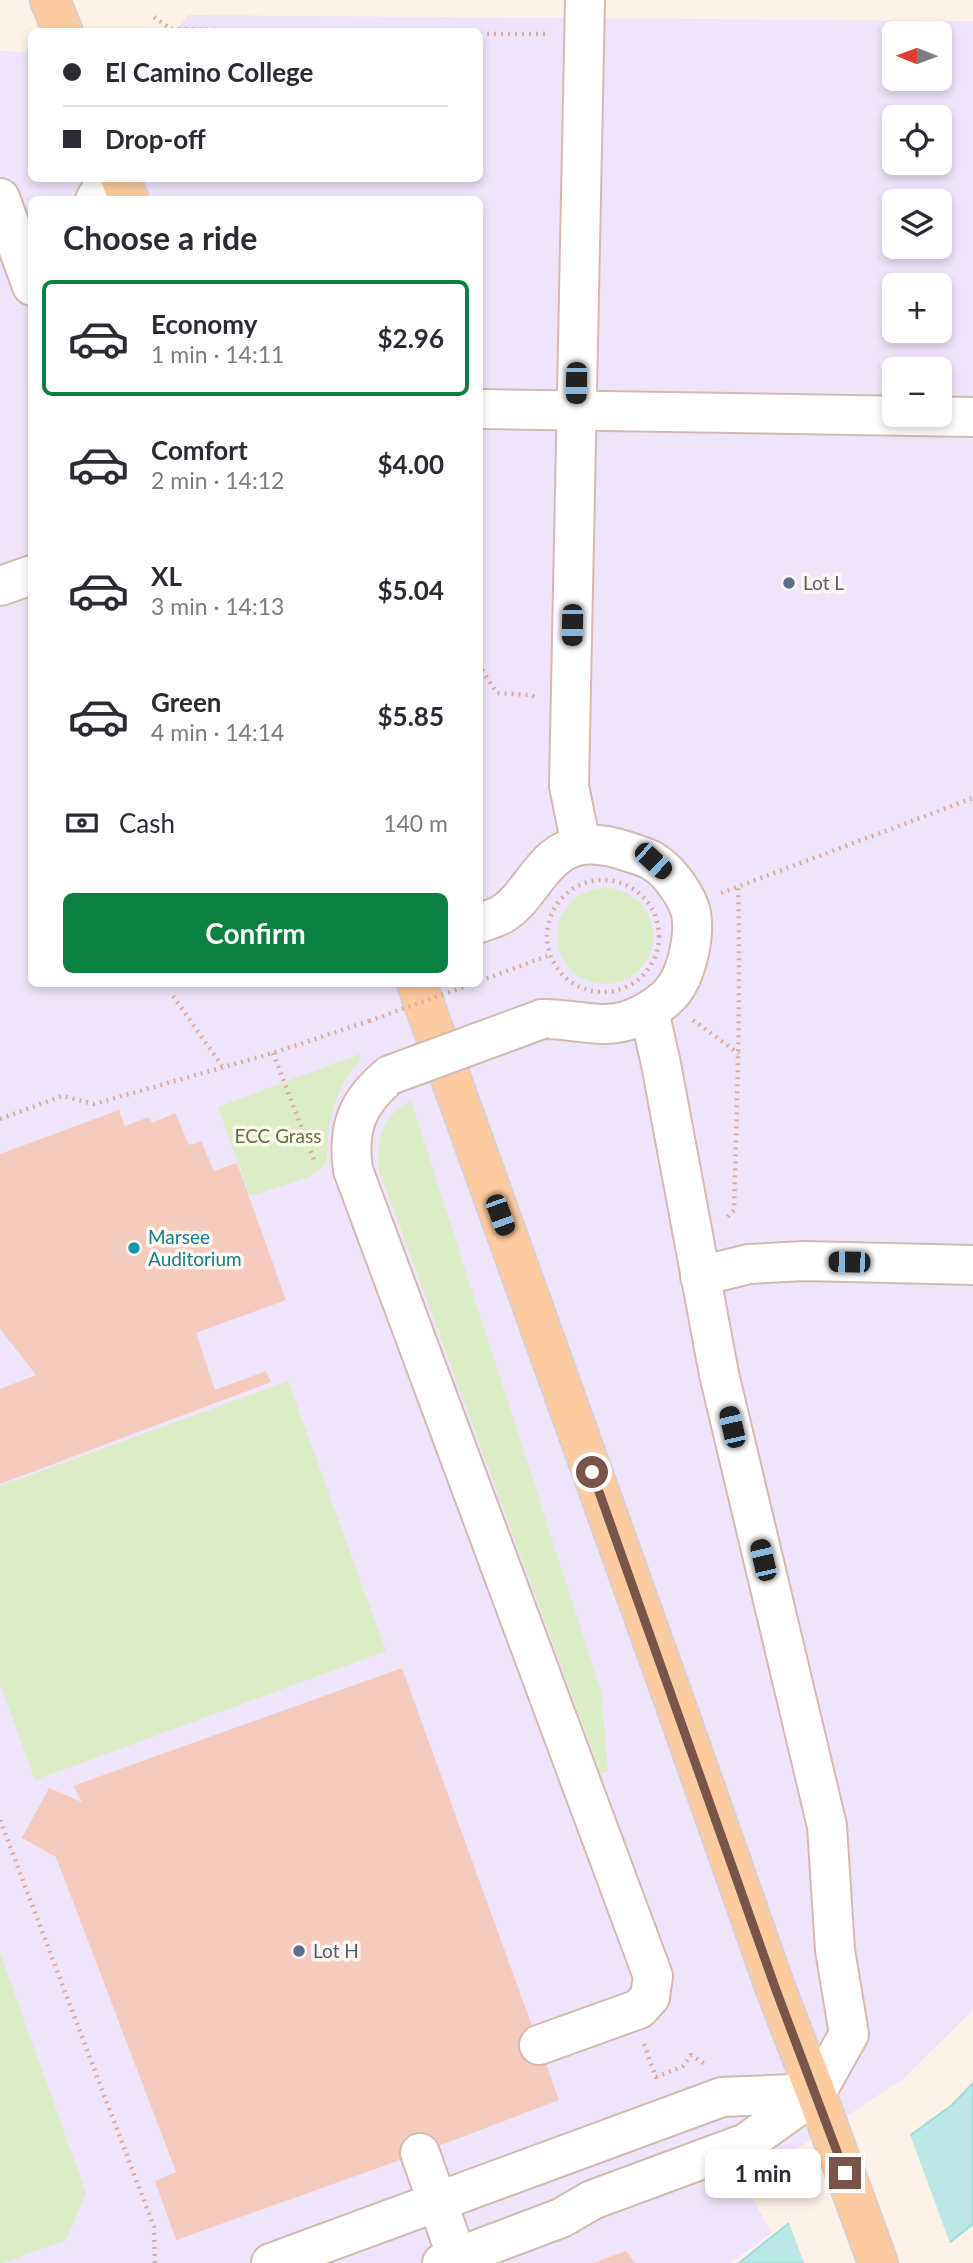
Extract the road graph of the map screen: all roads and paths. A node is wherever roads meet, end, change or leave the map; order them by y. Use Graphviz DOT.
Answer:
graph roads {
  1 [pos="50,0"];
  2 [pos="585,13"];
  3 [pos="154,17"];
  4 [pos="61,28"];
  5 [pos="170,28"];
  6 [pos="483,34"];
  7 [pos="0,198"];
  8 [pos="28,275"];
  9 [pos="483,409"];
  10 [pos="576,411"];
  11 [pos="973,417"];
  12 [pos="28,576"];
  13 [pos="0,586"];
  14 [pos="483,672"];
  15 [pos="537,698"];
  16 [pos="973,798"];
  17 [pos="581,845"];
  18 [pos="738,885"];
  19 [pos="720,893"];
  20 [pos="491,918"];
  21 [pos="550,955"];
  22 [pos="483,980"];
  23 [pos="418,987"];
  24 [pos="464,987"];
  25 [pos="173,996"];
  26 [pos="649,1011"];
  27 [pos="692,1020"];
  28 [pos="739,1054"];
  29 [pos="222,1066"];
  30 [pos="0,1119"];
  31 [pos="724,1222"];
  32 [pos="973,1265"];
  33 [pos="700,1276"];
  34 [pos="0,1820"];
  35 [pos="539,2045"];
  36 [pos="816,2093"];
  37 [pos="420,2153"];
  38 [pos="437,2202"];
  39 [pos="453,2261"];
  40 [pos="155,2263"];
  41 [pos="271,2263"];
  42 [pos="878,2263"];
  1 -- 4 [label="main road"];
  2 -- 6 [label="path"];
  2 -- 10 [label="lane"];
  3 -- 5 [label="path"];
  7 -- 8 [label="lane"];
  9 -- 10 [label="lane"];
  10 -- 11 [label="lane"];
  10 -- 17 [label="lane"];
  12 -- 13 [label="lane"];
  14 -- 15 [label="path"];
  16 -- 18 [label="path"];
  17 -- 20 [label="lane"];
  17 -- 26 [label="lane"];
  18 -- 19 [label="path"];
  18 -- 28 [label="path"];
  21 -- 21 [label="path"];
  21 -- 22 [label="path"];
  23 -- 36 [label="main road"];
  24 -- 29 [label="path, bridge"];
  25 -- 29 [label="path"];
  26 -- 33 [label="lane"];
  26 -- 35 [label="lane, bridge"];
  27 -- 28 [label="path"];
  28 -- 31 [label="path"];
  29 -- 30 [label="path"];
  32 -- 33 [label="lane"];
  33 -- 36 [label="lane"];
  34 -- 40 [label="path"];
  36 -- 38 [label="lane"];
  36 -- 39 [label="lane"];
  36 -- 42 [label="main road"];
  37 -- 38 [label="lane"];
  38 -- 39 [label="lane"];
  38 -- 41 [label="lane"];
}
